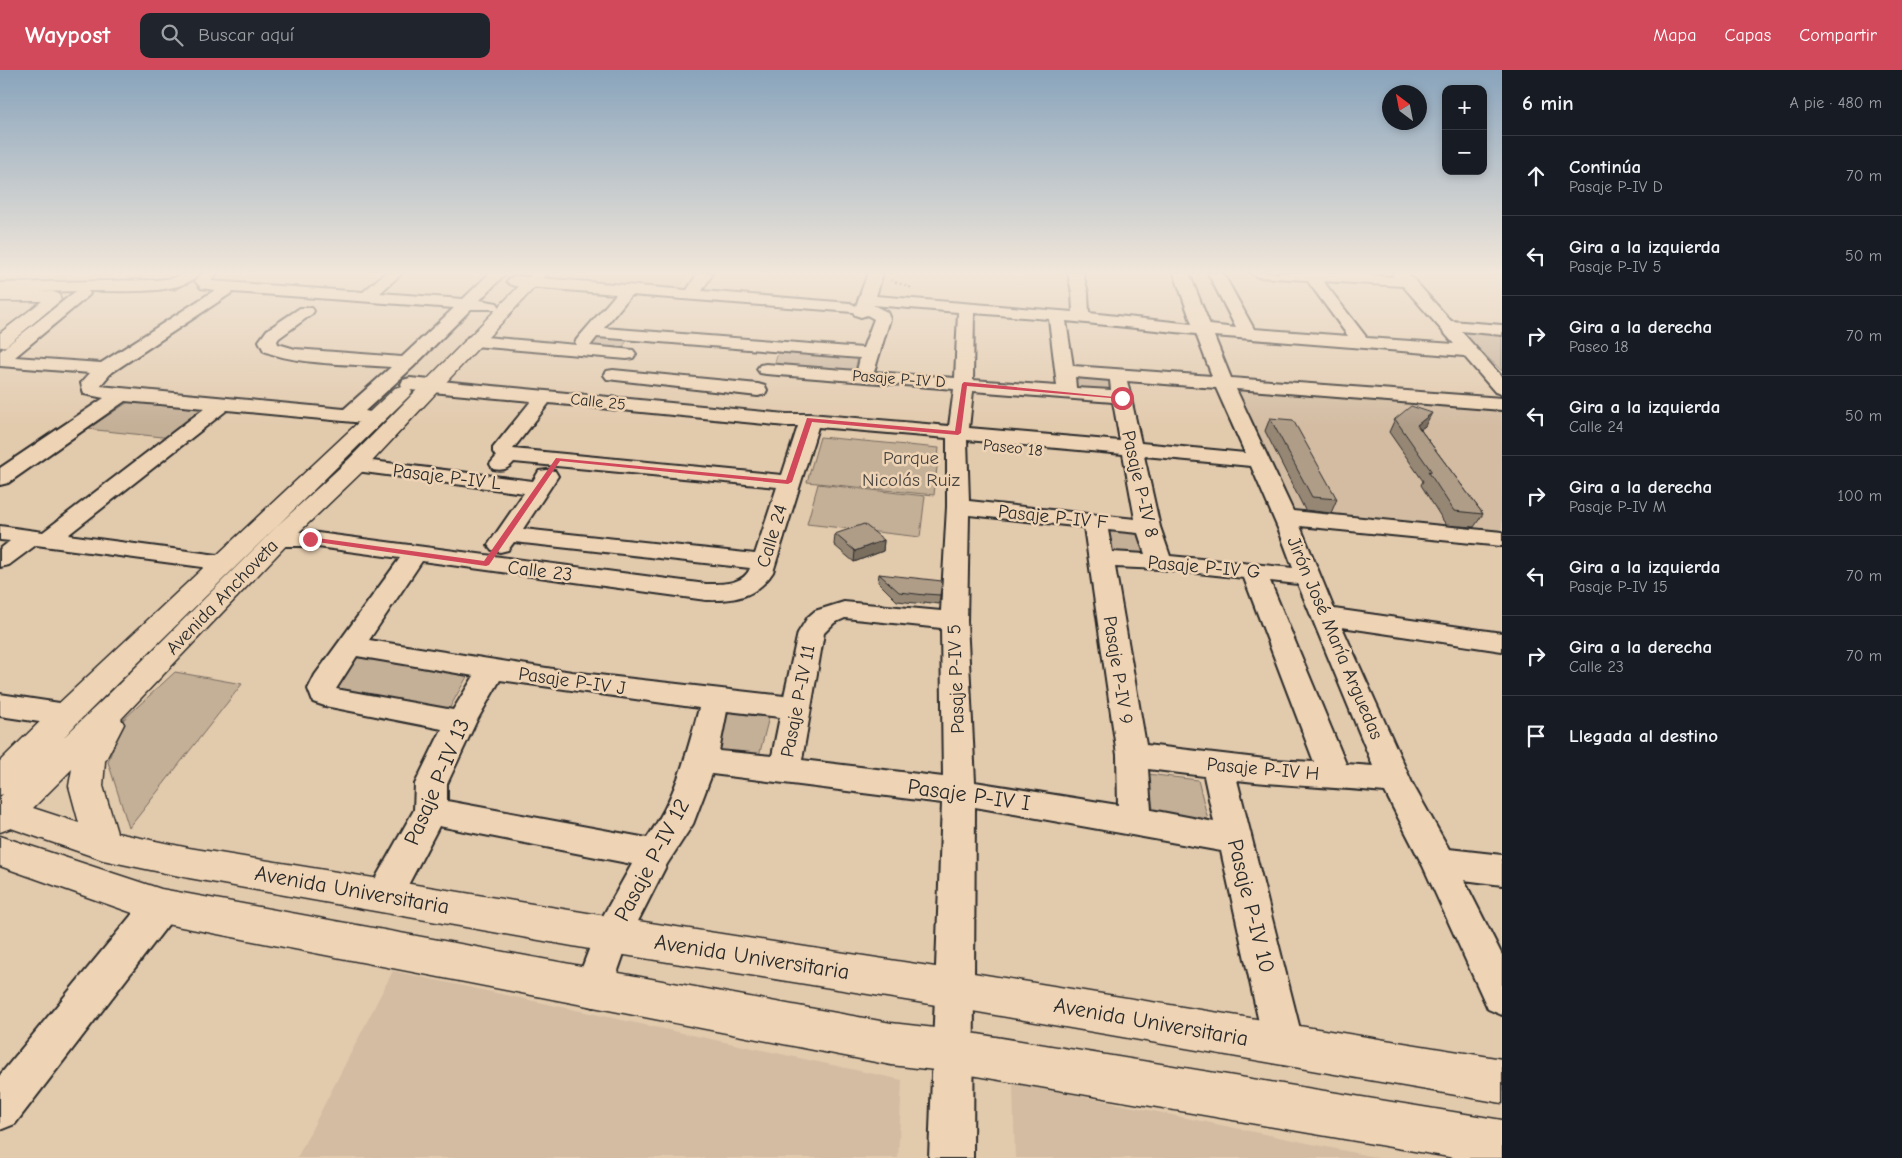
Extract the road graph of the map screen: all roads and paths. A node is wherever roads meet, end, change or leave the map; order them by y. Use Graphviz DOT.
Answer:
graph roads {
  1 [pos="23,324"];
  2 [pos="41,324"];
  3 [pos="174,324"];
  4 [pos="288,324"];
  5 [pos="453,324"];
  6 [pos="472,324"];
  7 [pos="487,324"];
  8 [pos="599,324"];
  9 [pos="880,324"];
  10 [pos="966,324"];
  11 [pos="1058,324"];
  12 [pos="1140,324"];
  13 [pos="1201,324"];
  14 [pos="1242,324"];
  15 [pos="1347,324"];
  16 [pos="1444,325"];
  17 [pos="1203,330"];
  18 [pos="1502,330"];
  19 [pos="592,332"];
  20 [pos="1248,334"];
  21 [pos="639,336"];
  22 [pos="0,342"];
  23 [pos="474,342"];
  24 [pos="1361,342"];
  25 [pos="776,346"];
  26 [pos="577,350"];
  27 [pos="1470,351"];
  28 [pos="627,354"];
  29 [pos="870,354"];
  30 [pos="0,361"];
  31 [pos="105,369"];
  32 [pos="766,369"];
  33 [pos="1066,371"];
  34 [pos="1117,375"];
  35 [pos="865,376"];
  36 [pos="416,378"];
  37 [pos="1223,379"];
  38 [pos="964,384"];
  39 [pos="604,388"];
  40 [pos="1502,388"];
  41 [pos="1067,392"];
  42 [pos="1502,394"];
  43 [pos="121,395"];
  44 [pos="545,396"];
  45 [pos="1122,398"];
  46 [pos="752,402"];
  47 [pos="222,404"];
  48 [pos="1502,404"];
  49 [pos="350,416"];
  50 [pos="375,418"];
  51 [pos="801,422"];
  52 [pos="958,438"];
  53 [pos="509,455"];
  54 [pos="1134,455"];
  55 [pos="558,459"];
  56 [pos="356,465"];
  57 [pos="1261,467"];
  58 [pos="0,478"];
  59 [pos="483,482"];
  60 [pos="788,482"];
  61 [pos="538,488"];
  62 [pos="958,507"];
  63 [pos="1094,521"];
  64 [pos="1288,525"];
  65 [pos="1148,527"];
  66 [pos="0,533"];
  67 [pos="508,534"];
  68 [pos="40,538"];
  69 [pos="279,539"];
  70 [pos="1502,539"];
  71 [pos="415,554"];
  72 [pos="1502,554"];
  73 [pos="1100,559"];
  74 [pos="0,560"];
  75 [pos="225,562"];
  76 [pos="764,562"];
  77 [pos="1160,562"];
  78 [pos="486,564"];
  79 [pos="1258,580"];
  80 [pos="1310,584"];
  81 [pos="742,587"];
  82 [pos="1324,616"];
  83 [pos="954,621"];
  84 [pos="1501,643"];
  85 [pos="350,646"];
  86 [pos="491,670"];
  87 [pos="122,700"];
  88 [pos="715,700"];
  89 [pos="0,705"];
  90 [pos="795,708"];
  91 [pos="66,715"];
  92 [pos="461,722"];
  93 [pos="1132,755"];
  94 [pos="701,761"];
  95 [pos="1218,766"];
  96 [pos="785,769"];
  97 [pos="1335,774"];
  98 [pos="1395,781"];
  99 [pos="959,792"];
  100 [pos="2,806"];
  101 [pos="430,811"];
  102 [pos="1135,820"];
  103 [pos="1235,840"];
  104 [pos="103,845"];
  105 [pos="0,852"];
  106 [pos="656,854"];
  107 [pos="1438,862"];
  108 [pos="1502,870"];
  109 [pos="384,895"];
  110 [pos="161,906"];
  111 [pos="612,935"];
  112 [pos="593,989"];
  113 [pos="955,989"];
  114 [pos="1502,996"];
  115 [pos="1284,1045"];
  116 [pos="953,1051"];
  117 [pos="1502,1081"];
  118 [pos="0,1109"];
  119 [pos="1502,1143"];
  120 [pos="951,1158"];
  1 -- 22 [label="main road"];
  2 -- 30 [label="street"];
  3 -- 31 [label="street"];
  4 -- 36 [label="street, Calle 25"];
  5 -- 36 [label="street"];
  6 -- 36 [label="main road, Avenida Anchoveta"];
  7 -- 23 [label="main road, Avenida Anchoveta"];
  8 -- 19 [label="street"];
  9 -- 29 [label="street"];
  10 -- 38 [label="street, Pasaje P-IV 5"];
  11 -- 33 [label="street"];
  12 -- 17 [label="street"];
  13 -- 17 [label="street, Jirón José María Arguedas"];
  14 -- 20 [label="street"];
  15 -- 24 [label="street"];
  16 -- 18 [label="street"];
  16 -- 27 [label="street"];
  17 -- 20 [label="street"];
  17 -- 37 [label="street, Jirón José María Arguedas"];
  19 -- 21 [label="street"];
  19 -- 26 [label="street"];
  20 -- 24 [label="street"];
  21 -- 25 [label="street"];
  21 -- 28 [label="street"];
  23 -- 26 [label="street"];
  23 -- 36 [label="main road, Avenida Anchoveta"];
  24 -- 27 [label="street"];
  25 -- 29 [label="street"];
  25 -- 32 [label="street"];
  26 -- 28 [label="street"];
  27 -- 40 [label="street"];
  28 -- 39 [label="street"];
  29 -- 35 [label="street"];
  30 -- 31 [label="street"];
  31 -- 43 [label="street"];
  32 -- 35 [label="street, Pasaje P-IV D"];
  32 -- 46 [label="street"];
  33 -- 34 [label="street"];
  33 -- 41 [label="street"];
  34 -- 37 [label="street"];
  34 -- 45 [label="street, Pasaje P-IV 8"];
  35 -- 38 [label="street, Pasaje P-IV D"];
  36 -- 44 [label="street, Calle 25"];
  36 -- 49 [label="street"];
  36 -- 50 [label="main road, Avenida Anchoveta"];
  36 -- 56 [label="main road, Avenida Anchoveta"];
  37 -- 42 [label="street"];
  37 -- 48 [label="street"];
  37 -- 57 [label="street, Jirón José María Arguedas"];
  38 -- 41 [label="street, Pasaje P-IV D"];
  38 -- 52 [label="street, Pasaje P-IV 5"];
  39 -- 44 [label="street, Calle 25"];
  39 -- 46 [label="street, Calle 25"];
  39 -- 46 [label="street"];
  41 -- 45 [label="street, Pasaje P-IV D"];
  43 -- 47 [label="street"];
  43 -- 58 [label="street"];
  44 -- 53 [label="street"];
  45 -- 54 [label="street, Pasaje P-IV 8"];
  46 -- 51 [label="street, Calle 25"];
  47 -- 49 [label="street"];
  47 -- 68 [label="street"];
  49 -- 50 [label="street"];
  50 -- 75 [label="main road, Avenida Anchoveta"];
  51 -- 52 [label="street, Paseo 18"];
  51 -- 60 [label="street, Calle 24"];
  52 -- 54 [label="street, Paseo 18"];
  52 -- 62 [label="street, Pasaje P-IV 5"];
  53 -- 55 [label="street"];
  53 -- 59 [label="street"];
  54 -- 57 [label="street, Paseo 18"];
  54 -- 65 [label="street, Pasaje P-IV 8"];
  55 -- 60 [label="street"];
  55 -- 61 [label="street"];
  56 -- 59 [label="street, Pasaje P-IV L"];
  56 -- 69 [label="main road, Avenida Anchoveta"];
  57 -- 64 [label="street, Jirón José María Arguedas"];
  59 -- 61 [label="street, Pasaje P-IV L"];
  60 -- 76 [label="street, Calle 24"];
  61 -- 67 [label="street"];
  62 -- 63 [label="street, Pasaje P-IV F"];
  62 -- 83 [label="street, Pasaje P-IV 5"];
  63 -- 65 [label="street, Pasaje P-IV F"];
  63 -- 73 [label="street, Pasaje P-IV 9"];
  64 -- 70 [label="street"];
  64 -- 72 [label="street"];
  64 -- 80 [label="street, Jirón José María Arguedas"];
  65 -- 77 [label="street, Pasaje P-IV 8"];
  66 -- 68 [label="street"];
  67 -- 76 [label="street"];
  67 -- 78 [label="street"];
  68 -- 74 [label="street"];
  68 -- 75 [label="street"];
  69 -- 71 [label="street, Calle 23"];
  69 -- 87 [label="main road, Avenida Anchoveta"];
  71 -- 78 [label="street, Calle 23"];
  71 -- 85 [label="street"];
  73 -- 77 [label="street, Pasaje P-IV G"];
  73 -- 93 [label="street, Pasaje P-IV 9"];
  75 -- 91 [label="main road, Avenida Anchoveta"];
  76 -- 81 [label="street, Calle 24"];
  77 -- 79 [label="street, Pasaje P-IV G"];
  78 -- 81 [label="street, Calle 23"];
  79 -- 80 [label="street, Pasaje P-IV G"];
  79 -- 97 [label="street"];
  80 -- 82 [label="street, Jirón José María Arguedas"];
  82 -- 84 [label="street"];
  82 -- 98 [label="street, Jirón José María Arguedas"];
  83 -- 90 [label="street, Pasaje P-IV 11"];
  83 -- 99 [label="street, Pasaje P-IV 5"];
  85 -- 86 [label="street, Pasaje P-IV J"];
  85 -- 92 [label="street"];
  86 -- 88 [label="street, Pasaje P-IV J"];
  86 -- 92 [label="street, Pasaje P-IV 13"];
  87 -- 100 [label="main road, Avenida Anchoveta"];
  87 -- 104 [label="main road"];
  88 -- 90 [label="street, Pasaje P-IV J"];
  88 -- 94 [label="street, Pasaje P-IV 12"];
  89 -- 91 [label="street"];
  90 -- 96 [label="street, Pasaje P-IV 11"];
  91 -- 100 [label="main road, Avenida Anchoveta"];
  92 -- 101 [label="street, Pasaje P-IV 13"];
  93 -- 95 [label="street, Pasaje P-IV H"];
  93 -- 102 [label="street, Pasaje P-IV 9"];
  94 -- 96 [label="street, Pasaje P-IV I"];
  94 -- 106 [label="street, Pasaje P-IV 12"];
  95 -- 97 [label="street, Pasaje P-IV H"];
  95 -- 103 [label="street, Pasaje P-IV 10"];
  96 -- 99 [label="street, Pasaje P-IV I"];
  97 -- 98 [label="street, Pasaje P-IV H"];
  98 -- 107 [label="street, Jirón José María Arguedas"];
  99 -- 102 [label="street, Pasaje P-IV I"];
  99 -- 113 [label="street, Pasaje P-IV 5"];
  100 -- 104 [label="main road, Avenida Universitaria"];
  101 -- 106 [label="street"];
  101 -- 109 [label="street, Pasaje P-IV 13"];
  102 -- 103 [label="street, Pasaje P-IV I"];
  103 -- 115 [label="street, Pasaje P-IV 10"];
  104 -- 109 [label="main road, Avenida Universitaria"];
  105 -- 110 [label="main road"];
  106 -- 111 [label="street, Pasaje P-IV 12"];
  107 -- 108 [label="street"];
  107 -- 114 [label="street, Jirón José María Arguedas"];
  109 -- 111 [label="main road, Avenida Universitaria"];
  110 -- 112 [label="main road"];
  110 -- 118 [label="street"];
  111 -- 112 [label="street, Pasaje P-IV 12"];
  111 -- 113 [label="main road, Avenida Universitaria"];
  112 -- 116 [label="main road"];
  113 -- 115 [label="main road, Avenida Universitaria"];
  113 -- 116 [label="street, Pasaje P-IV 5"];
  115 -- 117 [label="main road, Avenida Universitaria"];
  116 -- 119 [label="main road"];
  116 -- 120 [label="street, Pasaje P-IV 5"];
}
